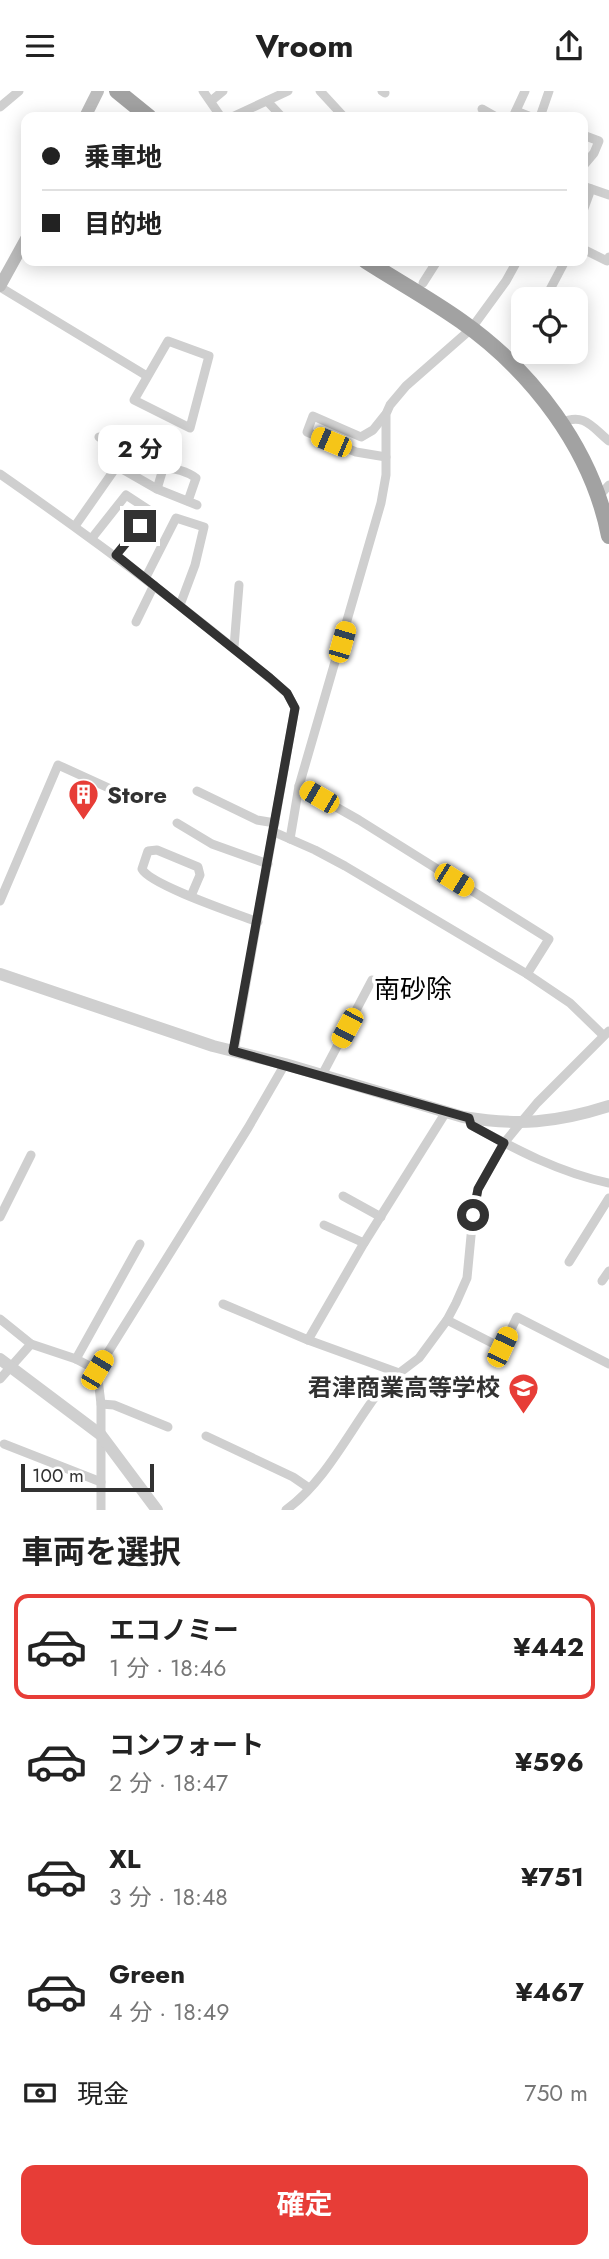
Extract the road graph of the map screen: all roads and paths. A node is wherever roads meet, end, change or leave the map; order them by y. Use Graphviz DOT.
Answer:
graph roads {
  1 [pos="19,91"];
  2 [pos="98,91"];
  3 [pos="117,91"];
  4 [pos="203,91"];
  5 [pos="223,91"];
  6 [pos="288,91"];
  7 [pos="320,91"];
  8 [pos="525,91"];
  9 [pos="549,91"];
  10 [pos="211,101"];
  11 [pos="267,101"];
  12 [pos="0,107"];
  13 [pos="482,109"];
  14 [pos="88,112"];
  15 [pos="143,112"];
  16 [pos="218,112"];
  17 [pos="243,112"];
  18 [pos="277,112"];
  19 [pos="339,112"];
  20 [pos="487,112"];
  21 [pos="516,112"];
  22 [pos="542,112"];
  23 [pos="588,137"];
  24 [pos="588,160"];
  25 [pos="588,188"];
  26 [pos="609,195"];
  27 [pos="21,248"];
  28 [pos="588,252"];
  29 [pos="609,257"];
  30 [pos="374,266"];
  31 [pos="434,266"];
  32 [pos="514,266"];
  33 [pos="562,266"];
  34 [pos="423,283"];
  35 [pos="0,287"];
  36 [pos="551,287"];
  37 [pos="471,329"];
  38 [pos="511,362"];
  39 [pos="513,364"];
  40 [pos="147,376"];
  41 [pos="386,414"];
  42 [pos="561,423"];
  43 [pos="99,437"];
  44 [pos="609,441"];
  45 [pos="386,457"];
  46 [pos="117,466"];
  47 [pos="0,474"];
  48 [pos="157,489"];
  49 [pos="604,491"];
  50 [pos="75,526"];
  51 [pos="609,535"];
  52 [pos="92,538"];
  53 [pos="116,555"];
  54 [pos="146,577"];
  55 [pos="154,585"];
  56 [pos="239,585"];
  57 [pos="180,605"];
  58 [pos="136,622"];
  59 [pos="234,647"];
  60 [pos="299,786"];
  61 [pos="197,791"];
  62 [pos="135,800"];
  63 [pos="177,823"];
  64 [pos="274,827"];
  65 [pos="290,839"];
  66 [pos="268,864"];
  67 [pos="191,896"];
  68 [pos="0,901"];
  69 [pos="258,922"];
  70 [pos="0,974"];
  71 [pos="527,974"];
  72 [pos="372,980"];
  73 [pos="606,1033"];
  74 [pos="233,1051"];
  75 [pos="285,1064"];
  76 [pos="322,1075"];
  77 [pos="609,1106"];
  78 [pos="446,1112"];
  79 [pos="469,1118"];
  80 [pos="522,1121"];
  81 [pos="504,1143"];
  82 [pos="31,1155"];
  83 [pos="609,1183"];
  84 [pos="343,1196"];
  85 [pos="609,1198"];
  86 [pos="0,1217"];
  87 [pos="381,1217"];
  88 [pos="324,1225"];
  89 [pos="364,1243"];
  90 [pos="140,1244"];
  91 [pos="569,1262"];
  92 [pos="609,1271"];
  93 [pos="602,1281"];
  94 [pos="223,1304"];
  95 [pos="0,1318"];
  96 [pos="447,1320"];
  97 [pos="308,1339"];
  98 [pos="31,1344"];
  99 [pos="76,1359"];
  100 [pos="5,1364"];
  101 [pos="609,1364"];
  102 [pos="97,1370"];
  103 [pos="398,1373"];
  104 [pos="0,1379"];
  105 [pos="101,1404"];
  106 [pos="168,1427"];
  107 [pos="101,1435"];
  108 [pos="206,1436"];
  109 [pos="4,1444"];
  110 [pos="101,1482"];
  111 [pos="309,1488"];
  112 [pos="101,1510"];
  113 [pos="157,1510"];
  114 [pos="286,1510"];
  1 -- 12 [label="street"];
  2 -- 14 [label="main road"];
  3 -- 15 [label="highway"];
  4 -- 10 [label="street"];
  5 -- 10 [label="street"];
  6 -- 11 [label="street"];
  7 -- 19 [label="street"];
  8 -- 21 [label="street"];
  9 -- 22 [label="street"];
  10 -- 16 [label="street"];
  11 -- 17 [label="street"];
  11 -- 18 [label="street"];
  13 -- 20 [label="street"];
  23 -- 24 [label="street"];
  25 -- 26 [label="street"];
  27 -- 35 [label="main road"];
  28 -- 29 [label="street"];
  30 -- 37 [label="highway"];
  31 -- 34 [label="street"];
  32 -- 37 [label="street"];
  33 -- 36 [label="street"];
  35 -- 40 [label="street"];
  37 -- 38 [label="highway"];
  37 -- 41 [label="street"];
  39 -- 42 [label="highway"];
  40 -- 40 [label="street"];
  41 -- 45 [label="street"];
  41 -- 45 [label="street"];
  42 -- 44 [label="street"];
  42 -- 49 [label="highway"];
  43 -- 46 [label="street"];
  45 -- 60 [label="street"];
  46 -- 48 [label="street"];
  46 -- 50 [label="street"];
  47 -- 50 [label="street"];
  48 -- 48 [label="street"];
  49 -- 51 [label="highway"];
  50 -- 52 [label="street"];
  52 -- 53 [label="street"];
  52 -- 53 [label="street"];
  53 -- 54 [label="street"];
  54 -- 55 [label="street"];
  54 -- 57 [label="street"];
  55 -- 57 [label="street"];
  55 -- 58 [label="street"];
  56 -- 59 [label="street"];
  57 -- 59 [label="street"];
  59 -- 64 [label="street"];
  60 -- 65 [label="street"];
  60 -- 71 [label="street"];
  61 -- 64 [label="street"];
  62 -- 68 [label="street"];
  63 -- 66 [label="street"];
  64 -- 65 [label="street"];
  64 -- 66 [label="street"];
  65 -- 71 [label="street"];
  66 -- 69 [label="street"];
  67 -- 67 [label="street"];
  67 -- 69 [label="street"];
  69 -- 74 [label="street"];
  70 -- 74 [label="street"];
  71 -- 73 [label="street"];
  72 -- 76 [label="street"];
  73 -- 80 [label="street"];
  74 -- 75 [label="street"];
  75 -- 76 [label="street"];
  75 -- 102 [label="street"];
  76 -- 78 [label="street"];
  77 -- 80 [label="street"];
  78 -- 79 [label="street"];
  78 -- 87 [label="street"];
  79 -- 80 [label="street"];
  79 -- 81 [label="street"];
  80 -- 81 [label="street"];
  81 -- 83 [label="street"];
  81 -- 96 [label="street"];
  82 -- 86 [label="street"];
  84 -- 87 [label="street"];
  85 -- 91 [label="street"];
  87 -- 89 [label="street"];
  88 -- 89 [label="street"];
  89 -- 97 [label="street"];
  90 -- 99 [label="street"];
  92 -- 93 [label="street"];
  94 -- 97 [label="street"];
  95 -- 98 [label="street"];
  96 -- 101 [label="street"];
  96 -- 103 [label="street"];
  97 -- 103 [label="street"];
  98 -- 99 [label="street"];
  98 -- 100 [label="street"];
  99 -- 102 [label="street"];
  100 -- 104 [label="street"];
  100 -- 107 [label="street"];
  102 -- 105 [label="street"];
  103 -- 111 [label="street"];
  105 -- 106 [label="street"];
  105 -- 107 [label="street"];
  107 -- 110 [label="street"];
  107 -- 113 [label="street"];
  108 -- 111 [label="street"];
  109 -- 110 [label="street"];
  110 -- 112 [label="street"];
  111 -- 114 [label="street"];
}
